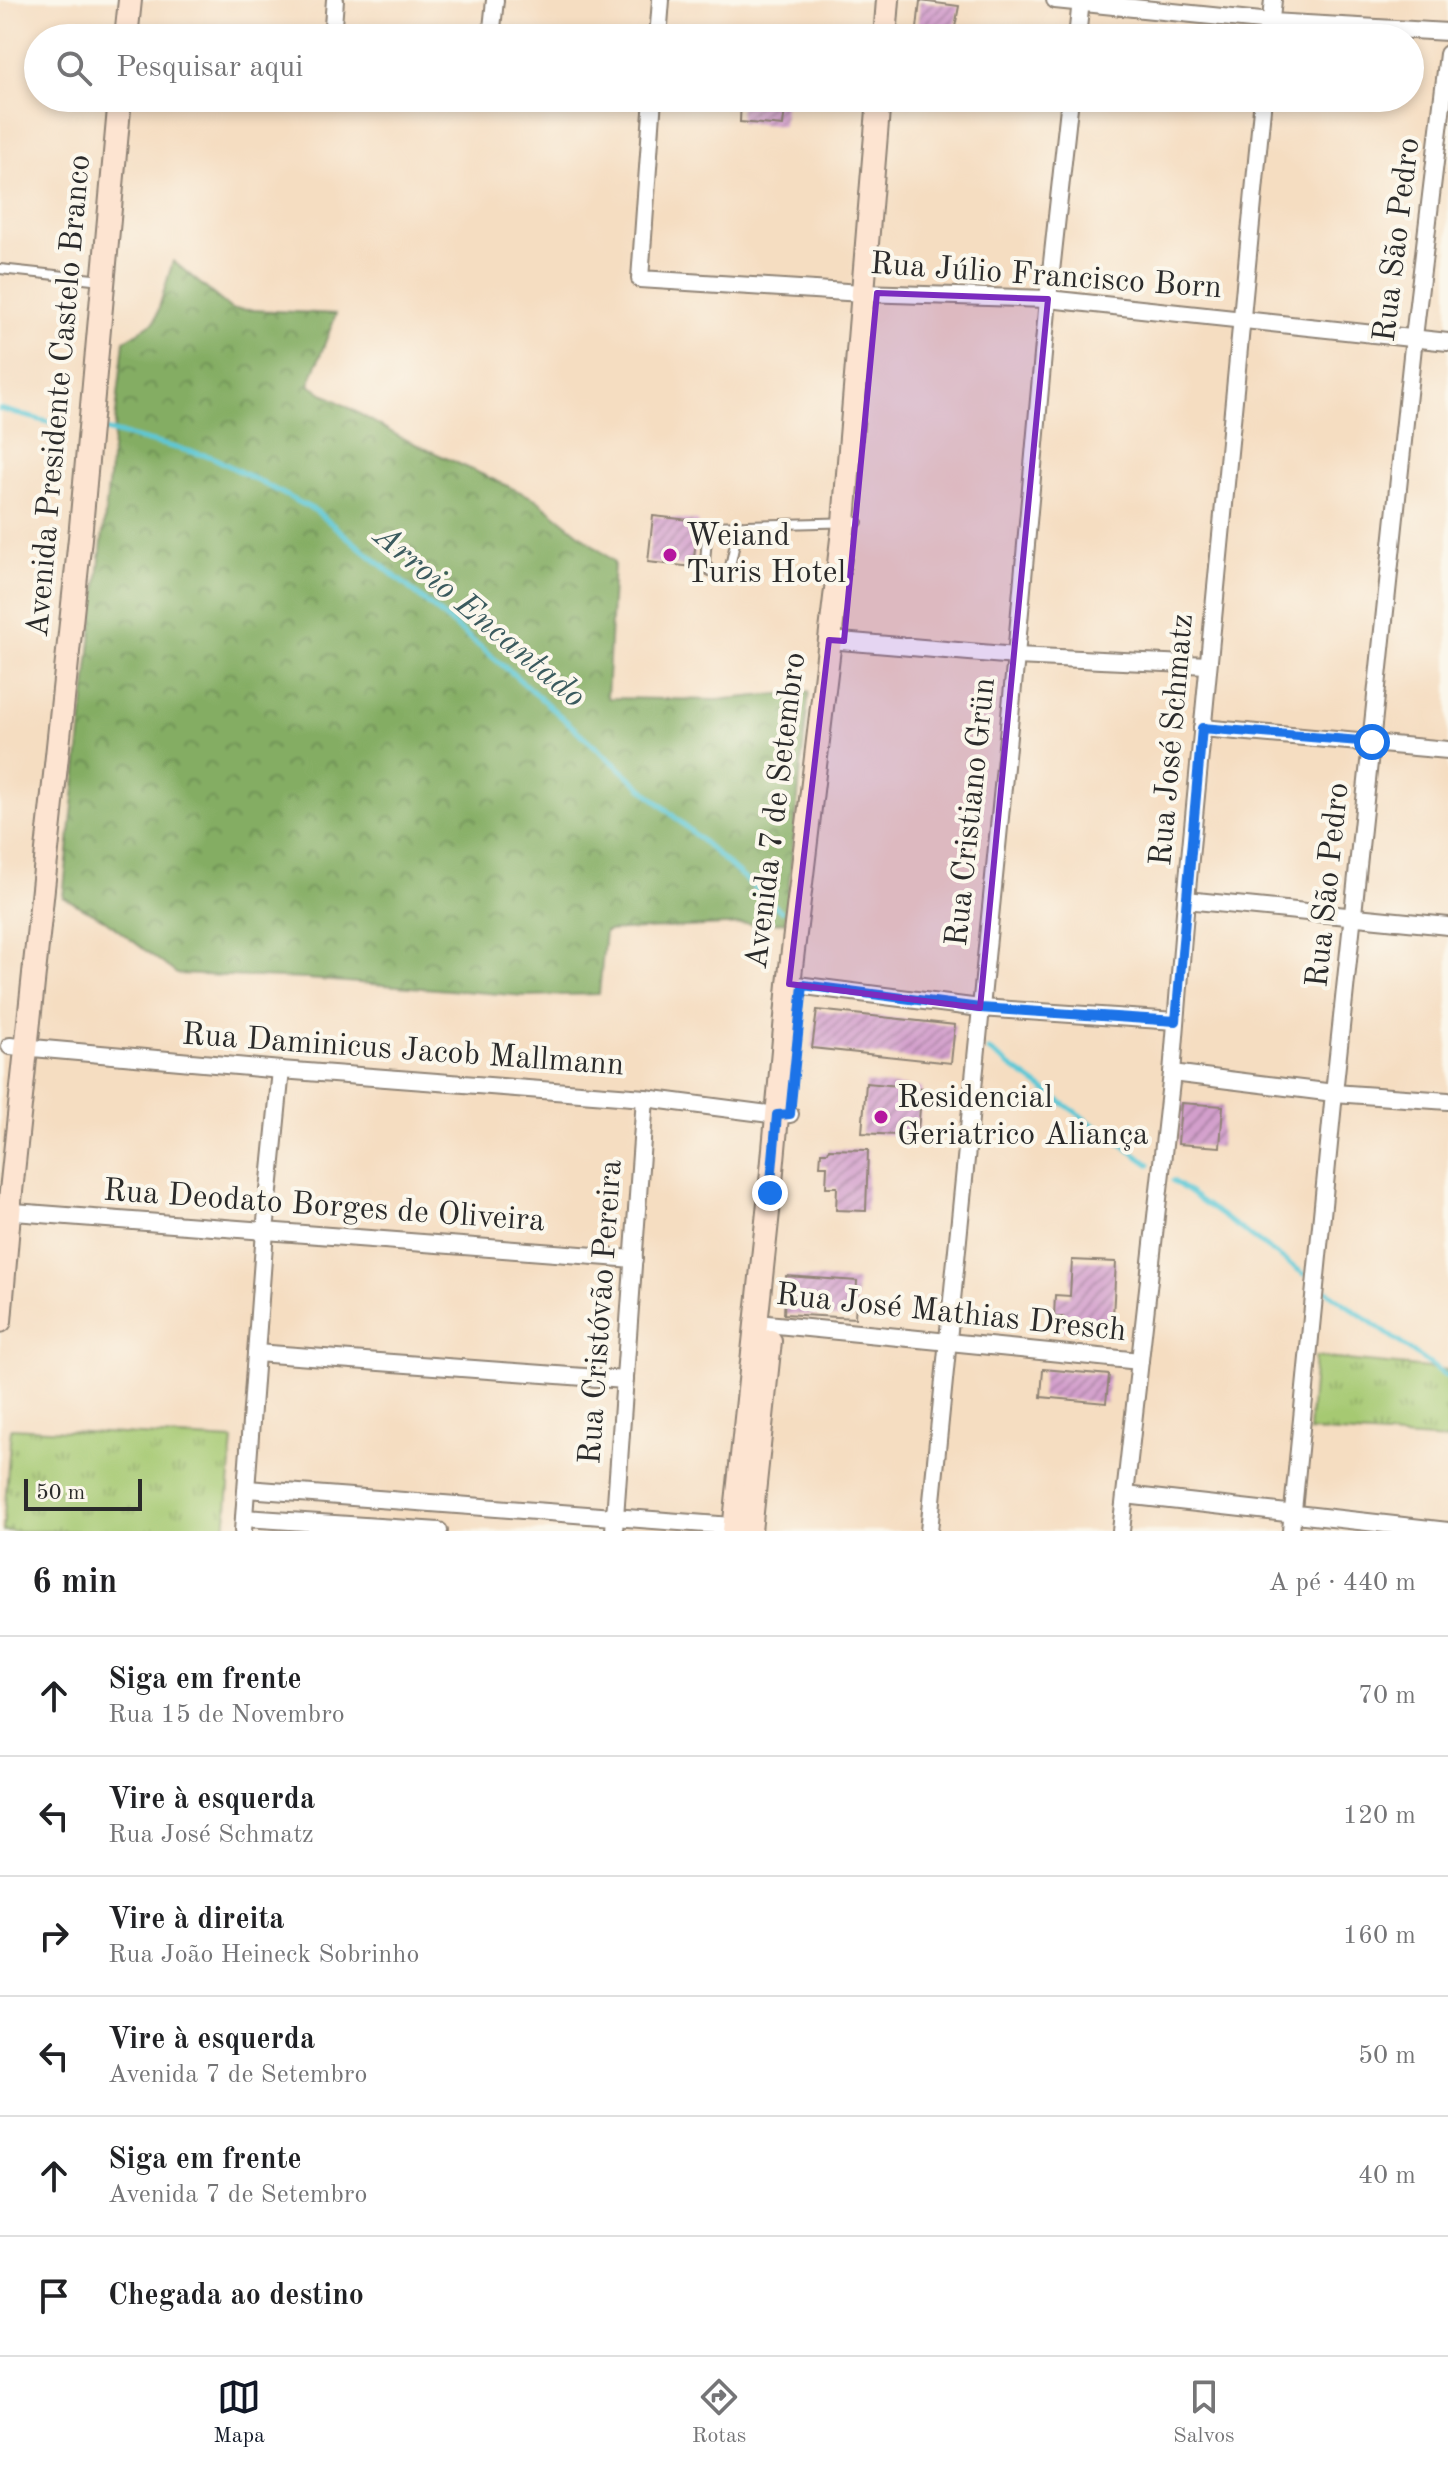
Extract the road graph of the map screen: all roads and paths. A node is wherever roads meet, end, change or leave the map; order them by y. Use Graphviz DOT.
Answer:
graph roads {
  1 [pos="116,0"];
  2 [pos="130,0"];
  3 [pos="335,0"];
  4 [pos="495,0"];
  5 [pos="661,0"];
  6 [pos="888,0"];
  7 [pos="902,0"];
  8 [pos="1055,0"];
  9 [pos="1273,0"];
  10 [pos="1081,1"];
  11 [pos="113,24"];
  12 [pos="127,24"];
  13 [pos="333,24"];
  14 [pos="492,24"];
  15 [pos="659,24"];
  16 [pos="886,24"];
  17 [pos="899,24"];
  18 [pos="1079,24"];
  19 [pos="1231,24"];
  20 [pos="1271,24"];
  21 [pos="1424,32"];
  22 [pos="1448,32"];
  23 [pos="1448,54"];
  24 [pos="107,112"];
  25 [pos="118,112"];
  26 [pos="652,112"];
  27 [pos="881,112"];
  28 [pos="889,112"];
  29 [pos="1068,112"];
  30 [pos="1262,112"];
  31 [pos="884,127"];
  32 [pos="106,181"];
  33 [pos="0,269"];
  34 [pos="97,279"];
  35 [pos="870,293"];
  36 [pos="1048,299"];
  37 [pos="1241,318"];
  38 [pos="1414,337"];
  39 [pos="1448,342"];
  40 [pos="851,522"];
  41 [pos="747,525"];
  42 [pos="837,640"];
  43 [pos="1016,656"];
  44 [pos="1208,665"];
  45 [pos="1202,728"];
  46 [pos="1372,742"];
  47 [pos="1448,750"];
  48 [pos="1186,900"];
  49 [pos="1355,916"];
  50 [pos="1448,926"];
  51 [pos="796,984"];
  52 [pos="980,1008"];
  53 [pos="1176,1021"];
  54 [pos="18,1047"];
  55 [pos="281,1070"];
  56 [pos="1172,1073"];
  57 [pos="1334,1093"];
  58 [pos="645,1098"];
  59 [pos="1448,1101"];
  60 [pos="783,1115"];
  61 [pos="4,1147"];
  62 [pos="4,1211"];
  63 [pos="265,1231"];
  64 [pos="634,1259"];
  65 [pos="0,1321"];
  66 [pos="764,1324"];
  67 [pos="945,1343"];
  68 [pos="256,1353"];
  69 [pos="1140,1361"];
  70 [pos="625,1380"];
  71 [pos="247,1489"];
  72 [pos="1125,1495"];
  73 [pos="367,1497"];
  74 [pos="1292,1522"];
  75 [pos="244,1524"];
  76 [pos="615,1524"];
  77 [pos="364,1528"];
  78 [pos="742,1529"];
  79 [pos="439,1531"];
  80 [pos="929,1531"];
  81 [pos="1121,1531"];
  82 [pos="1448,1531"];
  1 -- 11 [label="main road"];
  2 -- 12 [label="main road"];
  3 -- 13 [label="street"];
  4 -- 14 [label="street"];
  5 -- 15 [label="street"];
  6 -- 16 [label="main road"];
  7 -- 17 [label="main road"];
  8 -- 10 [label="street"];
  9 -- 20 [label="street"];
  10 -- 18 [label="street"];
  10 -- 19 [label="street"];
  21 -- 22 [label="street"];
  23 -- 38 [label="street, Rua São Pedro"];
  24 -- 32 [label="main road, Avenida Presidente Castelo Branco"];
  25 -- 32 [label="main road, Avenida Presidente Castelo Branco"];
  26 -- 35 [label="street, Rua Júlio Francisco Born"];
  27 -- 31 [label="main road, Avenida 7 de Setembro"];
  28 -- 31 [label="main road, Avenida 7 de Setembro"];
  29 -- 36 [label="street, Rua Cristiano Grün"];
  30 -- 37 [label="street, Rua José Schmatz"];
  31 -- 35 [label="main road, Avenida 7 de Setembro"];
  32 -- 34 [label="main road, Avenida Presidente Castelo Branco"];
  33 -- 34 [label="lane"];
  34 -- 54 [label="main road, Avenida Presidente Castelo Branco"];
  35 -- 36 [label="street, Rua Júlio Francisco Born"];
  35 -- 40 [label="main road, Avenida 7 de Setembro"];
  36 -- 37 [label="street, Rua Júlio Francisco Born"];
  36 -- 43 [label="street, Rua Cristiano Grün"];
  37 -- 38 [label="street, Rua Júlio Francisco Born"];
  37 -- 44 [label="street, Rua José Schmatz"];
  38 -- 39 [label="street, Rua Júlio Francisco Born"];
  38 -- 46 [label="street, Rua São Pedro"];
  40 -- 41 [label="lane"];
  40 -- 42 [label="main road, Avenida 7 de Setembro"];
  41 -- 41 [label="lane"];
  42 -- 43 [label="street"];
  42 -- 51 [label="main road, Avenida 7 de Setembro"];
  43 -- 44 [label="street"];
  43 -- 52 [label="street, Rua Cristiano Grün"];
  44 -- 45 [label="street, Rua José Schmatz"];
  45 -- 46 [label="street"];
  45 -- 48 [label="street, Rua José Schmatz"];
  46 -- 47 [label="street"];
  46 -- 49 [label="street, Rua São Pedro"];
  48 -- 49 [label="street"];
  48 -- 53 [label="street, Rua José Schmatz"];
  49 -- 50 [label="street"];
  49 -- 57 [label="street, Rua São Pedro"];
  51 -- 52 [label="street"];
  51 -- 60 [label="main road, Avenida 7 de Setembro"];
  52 -- 53 [label="street"];
  52 -- 67 [label="street, Rua Cristiano Grün"];
  53 -- 56 [label="street, Rua José Schmatz"];
  54 -- 55 [label="street, Rua Daminicus Jacob Mallmann"];
  54 -- 61 [label="main road, Avenida Presidente Castelo Branco"];
  55 -- 58 [label="street, Rua Daminicus Jacob Mallmann"];
  55 -- 63 [label="street"];
  56 -- 57 [label="street"];
  56 -- 69 [label="street, Rua José Schmatz"];
  57 -- 59 [label="street"];
  57 -- 74 [label="street, Rua São Pedro"];
  58 -- 60 [label="street, Rua Daminicus Jacob Mallmann"];
  58 -- 64 [label="street, Rua Cristóvão Pereira"];
  60 -- 66 [label="main road, Avenida 7 de Setembro"];
  61 -- 62 [label="main road, Avenida Presidente Castelo Branco"];
  62 -- 63 [label="street, Rua Deodato Borges de Oliveira"];
  62 -- 65 [label="main road, Avenida Presidente Castelo Branco"];
  63 -- 64 [label="street, Rua Deodato Borges de Oliveira"];
  63 -- 68 [label="street"];
  64 -- 70 [label="street, Rua Cristóvão Pereira"];
  66 -- 67 [label="street, Rua José Mathias Dresch"];
  66 -- 78 [label="main road, Avenida 7 de Setembro"];
  67 -- 69 [label="street, Rua José Mathias Dresch"];
  67 -- 80 [label="street, Rua Cristiano Grün"];
  68 -- 70 [label="street"];
  68 -- 71 [label="street"];
  69 -- 72 [label="street, Rua José Schmatz"];
  70 -- 76 [label="street, Rua Cristóvão Pereira"];
  71 -- 73 [label="street"];
  71 -- 75 [label="street"];
  72 -- 74 [label="street"];
  72 -- 81 [label="street, Rua José Schmatz"];
  73 -- 76 [label="street"];
  73 -- 77 [label="street"];
  74 -- 82 [label="street"];
  75 -- 77 [label="street"];
  76 -- 78 [label="street"];
  77 -- 79 [label="street"];
}
